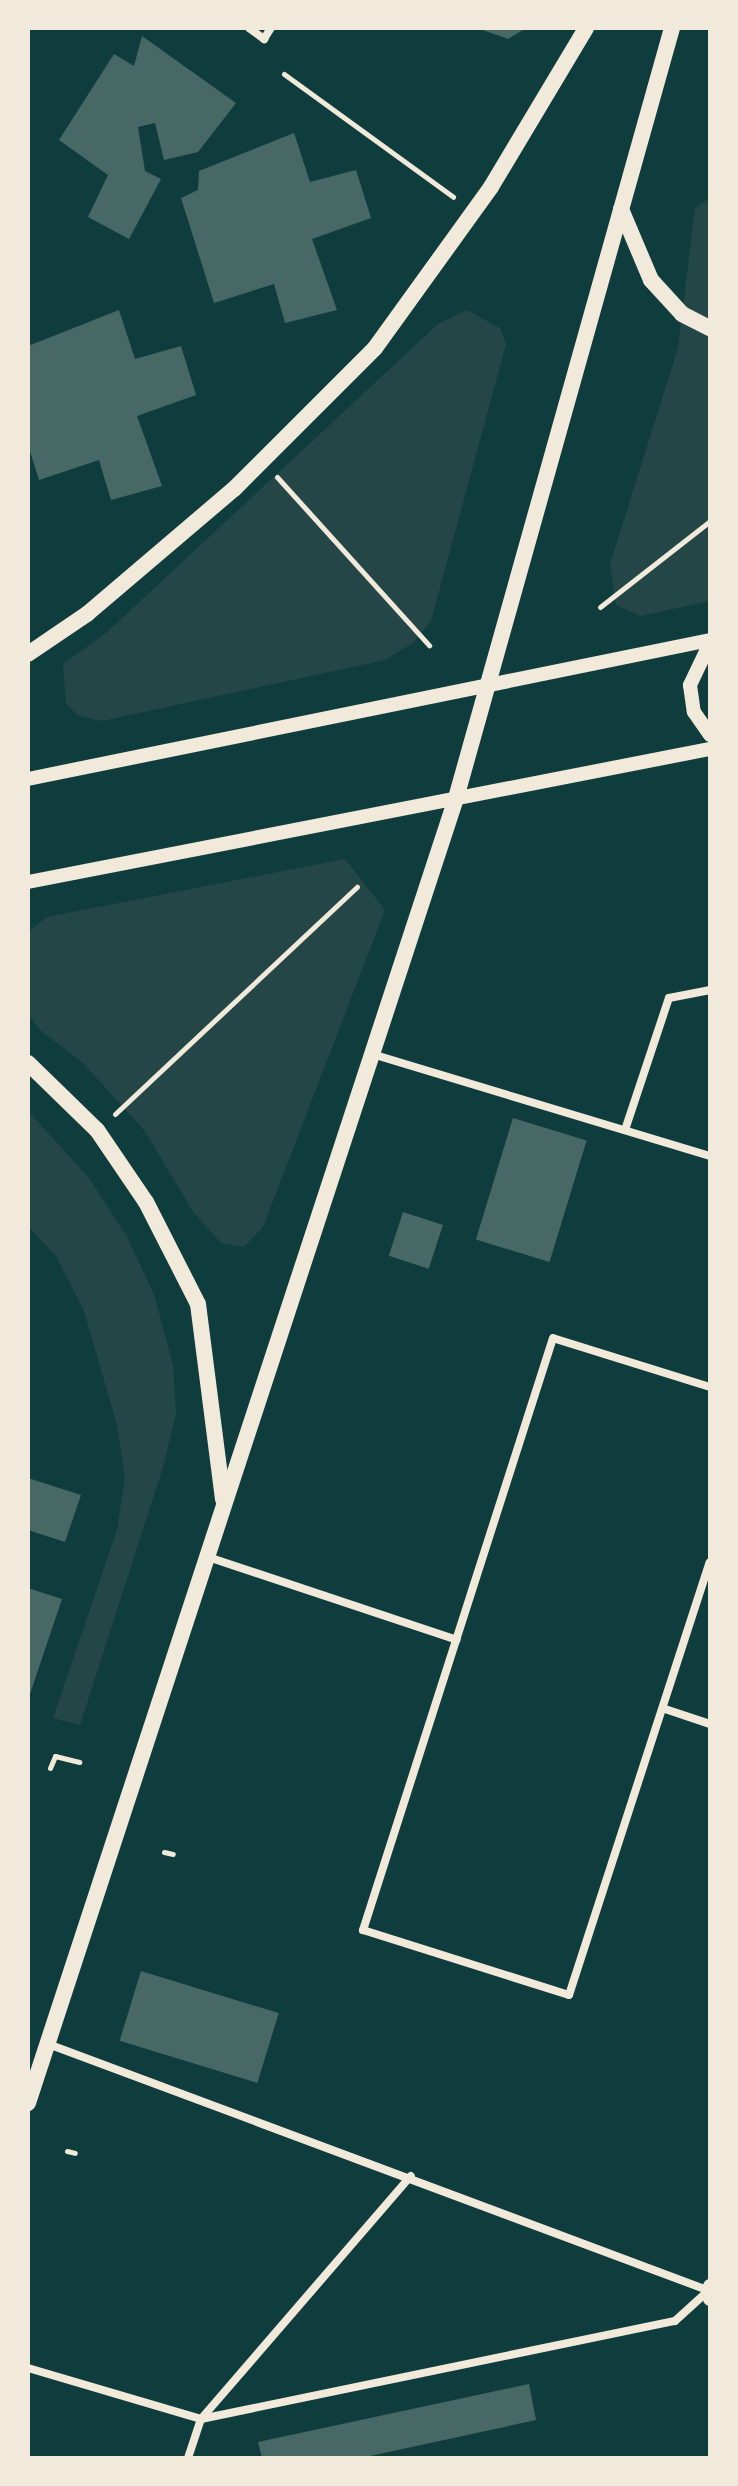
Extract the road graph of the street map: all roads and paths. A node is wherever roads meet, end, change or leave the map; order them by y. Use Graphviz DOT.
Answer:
graph roads {
  1 [pos="249,28"];
  2 [pos="271,28"];
  3 [pos="586,28"];
  4 [pos="672,28"];
  5 [pos="284,74"];
  6 [pos="453,197"];
  7 [pos="621,209"];
  8 [pos="710,328"];
  9 [pos="276,475"];
  10 [pos="710,521"];
  11 [pos="600,607"];
  12 [pos="710,642"];
  13 [pos="429,645"];
  14 [pos="28,654"];
  15 [pos="487,685"];
  16 [pos="710,735"];
  17 [pos="710,749"];
  18 [pos="28,779"];
  19 [pos="456,798"];
  20 [pos="28,882"];
  21 [pos="357,887"];
  22 [pos="710,990"];
  23 [pos="371,1054"];
  24 [pos="28,1063"];
  25 [pos="115,1114"];
  26 [pos="625,1130"];
  27 [pos="710,1156"];
  28 [pos="710,1387"];
  29 [pos="223,1506"];
  30 [pos="207,1557"];
  31 [pos="710,1562"];
  32 [pos="457,1640"];
  33 [pos="665,1709"];
  34 [pos="710,1724"];
  35 [pos="79,1762"];
  36 [pos="50,1768"];
  37 [pos="164,1852"];
  38 [pos="173,1854"];
  39 [pos="47,2044"];
  40 [pos="28,2103"];
  41 [pos="67,2151"];
  42 [pos="75,2153"];
  43 [pos="411,2176"];
  44 [pos="710,2291"];
  45 [pos="28,2368"];
  46 [pos="201,2419"];
  47 [pos="188,2458"];
  1 -- 2 [label="street"];
  3 -- 14 [label="main road"];
  4 -- 7 [label="main road"];
  5 -- 6 [label="path"];
  7 -- 8 [label="main road"];
  7 -- 15 [label="main road"];
  9 -- 13 [label="path"];
  10 -- 11 [label="path"];
  12 -- 15 [label="street"];
  12 -- 16 [label="street"];
  15 -- 18 [label="street"];
  15 -- 19 [label="main road"];
  17 -- 19 [label="street"];
  19 -- 20 [label="street"];
  19 -- 23 [label="main road"];
  21 -- 25 [label="path"];
  22 -- 26 [label="street"];
  23 -- 26 [label="street"];
  23 -- 29 [label="main road"];
  24 -- 29 [label="main road"];
  26 -- 27 [label="street"];
  28 -- 32 [label="street"];
  29 -- 30 [label="main road"];
  30 -- 32 [label="street"];
  30 -- 39 [label="main road"];
  31 -- 33 [label="street"];
  32 -- 33 [label="street"];
  33 -- 34 [label="street"];
  35 -- 36 [label="path"];
  37 -- 38 [label="path"];
  39 -- 40 [label="main road"];
  39 -- 43 [label="street"];
  41 -- 42 [label="path"];
  43 -- 44 [label="street"];
  43 -- 46 [label="street"];
  44 -- 46 [label="street"];
  45 -- 46 [label="street"];
  46 -- 47 [label="street"];
}
